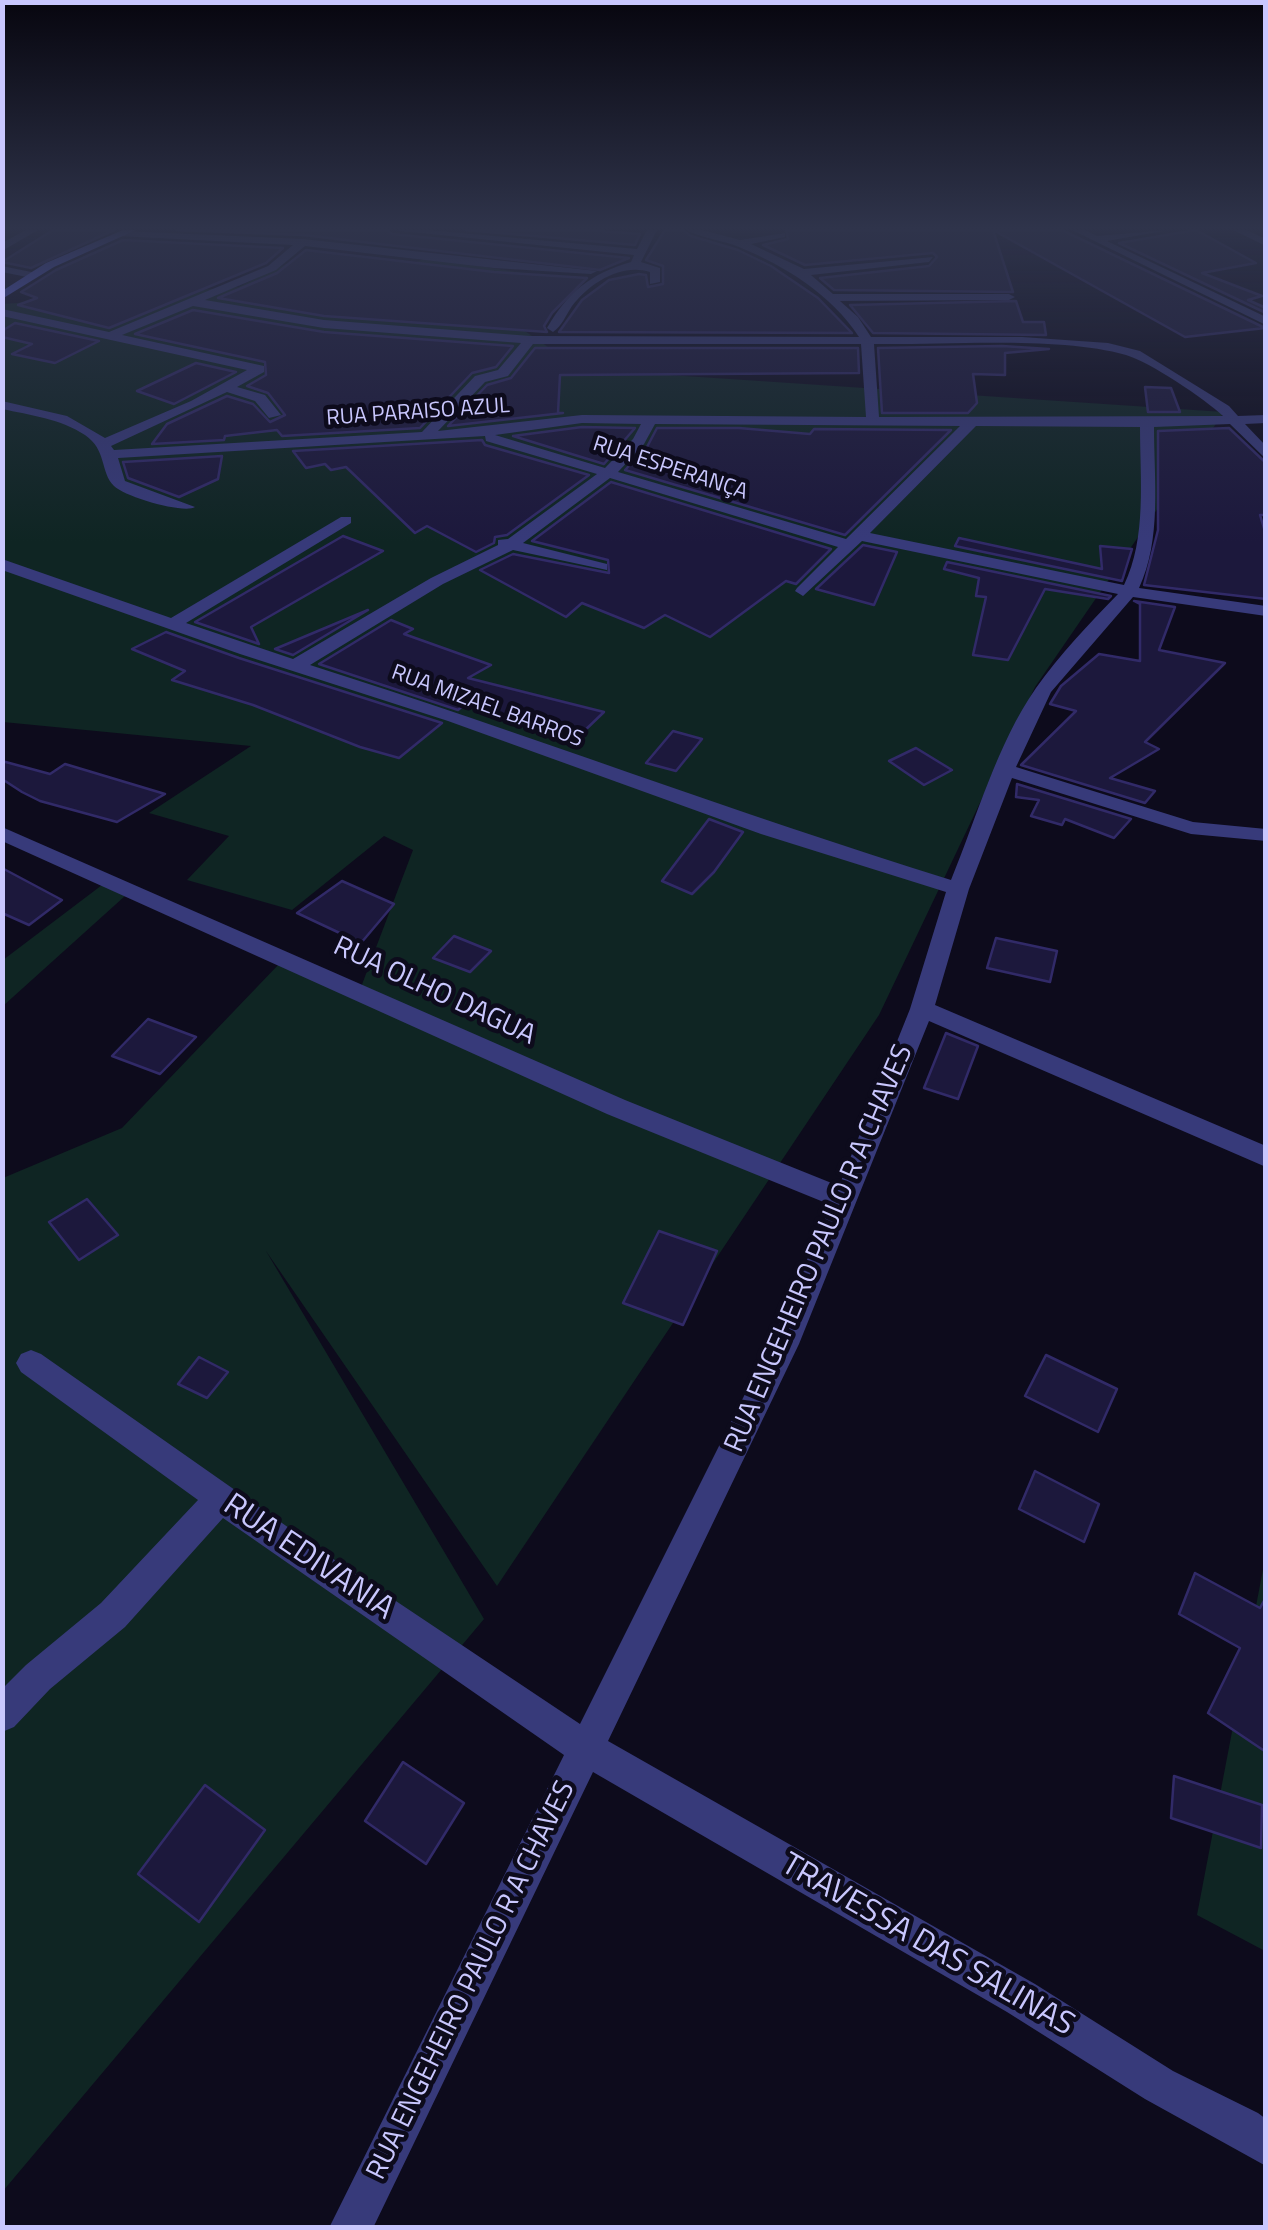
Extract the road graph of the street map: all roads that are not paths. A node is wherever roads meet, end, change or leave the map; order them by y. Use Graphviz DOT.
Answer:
graph roads {
  1 [pos="108,334"];
  2 [pos="454,334"];
  3 [pos="863,334"];
  4 [pos="112,335"];
  5 [pos="530,340"];
  6 [pos="867,340"];
  7 [pos="225,388"];
  8 [pos="2,405"];
  9 [pos="274,414"];
  10 [pos="1266,419"];
  11 [pos="1234,421"];
  12 [pos="649,422"];
  13 [pos="872,422"];
  14 [pos="972,422"];
  15 [pos="1147,423"];
  16 [pos="477,434"];
  17 [pos="426,436"];
  18 [pos="106,450"];
  19 [pos="1266,455"];
  20 [pos="610,472"];
  21 [pos="187,508"];
  22 [pos="346,520"];
  23 [pos="492,540"];
  24 [pos="856,540"];
  25 [pos="512,544"];
  26 [pos="2,564"];
  27 [pos="602,566"];
  28 [pos="803,591"];
  29 [pos="1129,591"];
  30 [pos="1266,611"];
  31 [pos="176,623"];
  32 [pos="295,666"];
  33 [pos="1006,770"];
  34 [pos="2,833"];
  35 [pos="1266,835"];
  36 [pos="958,889"];
  37 [pos="922,1009"];
  38 [pos="1266,1157"];
  39 [pos="844,1199"];
  40 [pos="32,1363"];
  41 [pos="220,1499"];
  42 [pos="2,1714"];
  43 [pos="587,1750"];
  44 [pos="1266,2145"];
  45 [pos="350,2228"];
  1 -- 4 [label="street"];
  2 -- 5 [label="street"];
  3 -- 6 [label="street"];
  4 -- 7 [label="street"];
  5 -- 6 [label="street"];
  5 -- 17 [label="street"];
  6 -- 11 [label="street"];
  6 -- 13 [label="street"];
  7 -- 9 [label="street"];
  7 -- 18 [label="street"];
  8 -- 18 [label="street"];
  10 -- 11 [label="street, RUA PARAISO AZUL"];
  11 -- 15 [label="street, RUA PARAISO AZUL"];
  11 -- 19 [label="street"];
  12 -- 13 [label="street, RUA PARAISO AZUL"];
  12 -- 16 [label="street, RUA PARAISO AZUL"];
  12 -- 20 [label="street"];
  13 -- 14 [label="street, RUA PARAISO AZUL"];
  14 -- 15 [label="street, RUA PARAISO AZUL"];
  14 -- 24 [label="street"];
  15 -- 29 [label="street, RUA ENGEHEIRO PAULO R A CHAVES"];
  16 -- 17 [label="street, RUA PARAISO AZUL"];
  16 -- 20 [label="street, RUA ESPERANÇA"];
  17 -- 18 [label="street, RUA PARAISO AZUL"];
  18 -- 21 [label="street"];
  20 -- 24 [label="street, RUA ESPERANÇA"];
  20 -- 25 [label="street"];
  22 -- 31 [label="street"];
  23 -- 25 [label="street"];
  24 -- 28 [label="street"];
  24 -- 29 [label="street, RUA ESPERANÇA"];
  25 -- 27 [label="street"];
  25 -- 32 [label="street"];
  26 -- 31 [label="street, RUA MIZAEL BARROS"];
  29 -- 30 [label="street, RUA ESPERANÇA"];
  29 -- 33 [label="street, RUA ENGEHEIRO PAULO R A CHAVES"];
  31 -- 32 [label="street, RUA MIZAEL BARROS"];
  32 -- 36 [label="street, RUA MIZAEL BARROS"];
  33 -- 35 [label="street"];
  33 -- 36 [label="street, RUA ENGEHEIRO PAULO R A CHAVES"];
  34 -- 39 [label="street, RUA OLHO DAGUA"];
  36 -- 37 [label="street, RUA ENGEHEIRO PAULO R A CHAVES"];
  37 -- 38 [label="street"];
  37 -- 39 [label="street, RUA ENGEHEIRO PAULO R A CHAVES"];
  39 -- 43 [label="street, RUA ENGEHEIRO PAULO R A CHAVES"];
  40 -- 41 [label="street, RUA EDIVANIA"];
  41 -- 42 [label="street"];
  41 -- 43 [label="street, RUA EDIVANIA"];
  43 -- 44 [label="street, TRAVESSA DAS SALINAS"];
  43 -- 45 [label="street, RUA ENGEHEIRO PAULO R A CHAVES"];
}
